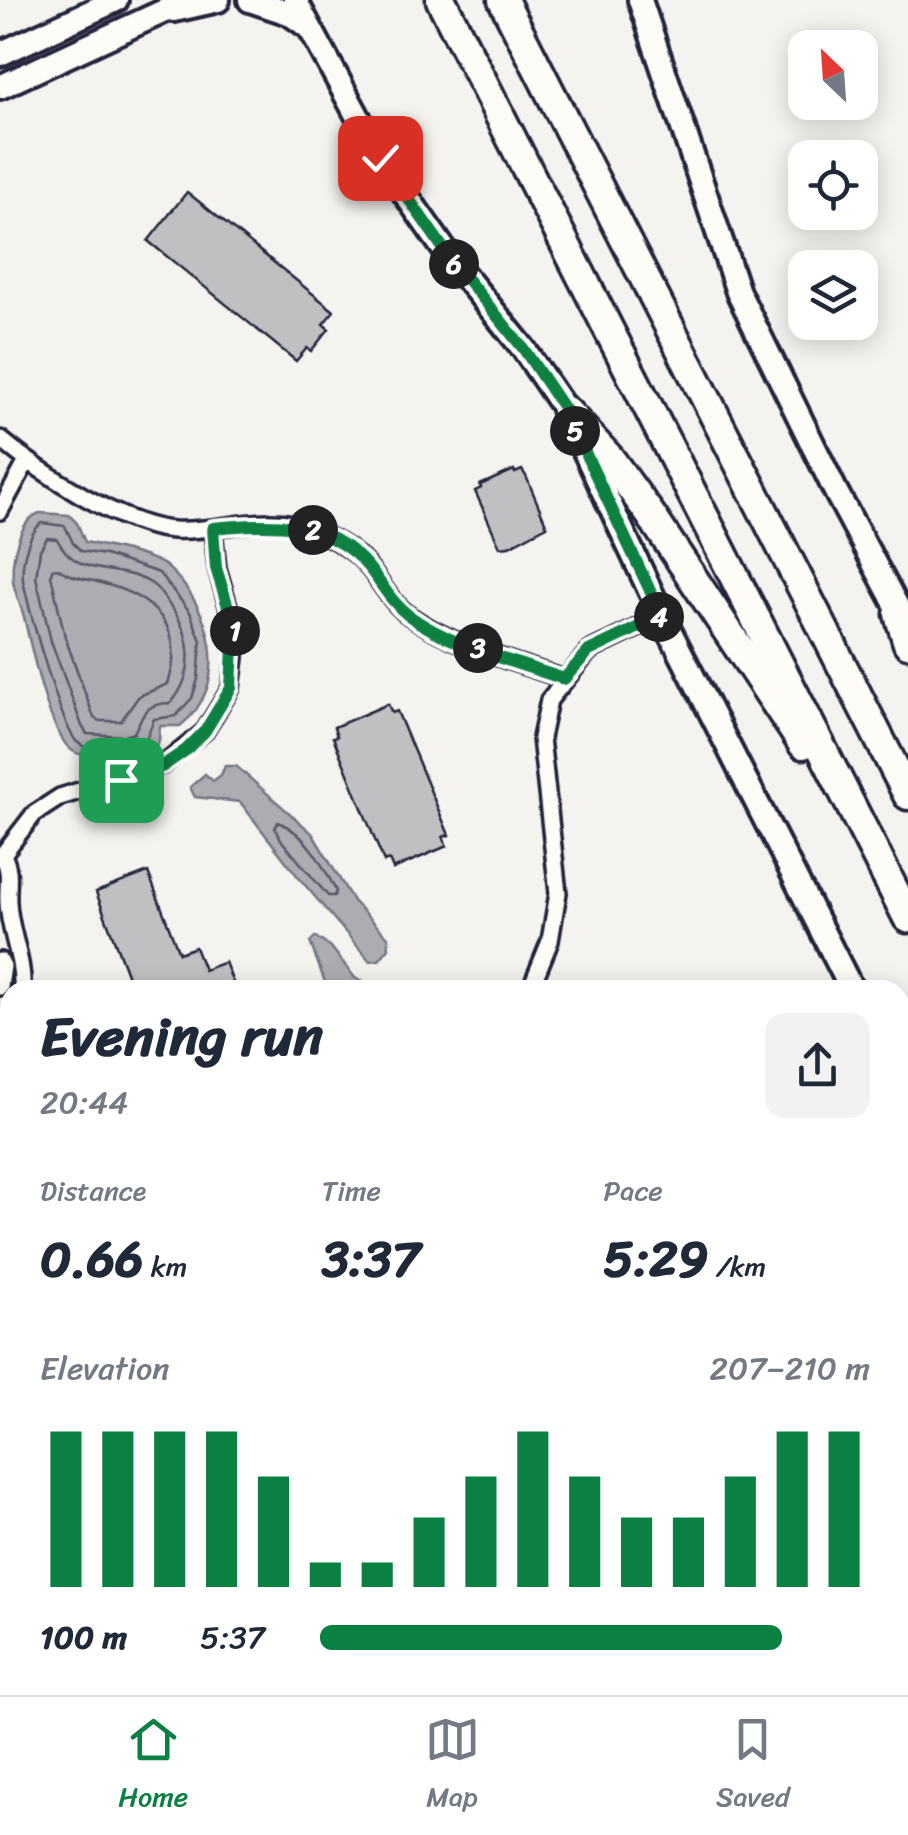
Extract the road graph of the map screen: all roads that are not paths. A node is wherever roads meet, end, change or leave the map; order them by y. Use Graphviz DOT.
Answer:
graph roads {
  1 [pos="116,0"];
  2 [pos="188,0"];
  3 [pos="218,0"];
  4 [pos="250,0"];
  5 [pos="295,0"];
  6 [pos="441,0"];
  7 [pos="503,0"];
  8 [pos="640,0"];
  9 [pos="152,17"];
  10 [pos="309,27"];
  11 [pos="0,54"];
  12 [pos="0,87"];
  13 [pos="566,412"];
  14 [pos="0,439"];
  15 [pos="26,461"];
  16 [pos="0,511"];
  17 [pos="213,528"];
  18 [pos="662,616"];
  19 [pos="904,621"];
  20 [pos="908,643"];
  21 [pos="564,679"];
  22 [pos="836,778"];
  23 [pos="908,795"];
  24 [pos="2,857"];
  25 [pos="908,918"];
  26 [pos="0,961"];
  27 [pos="22,980"];
  28 [pos="534,980"];
  29 [pos="847,980"];
  30 [pos="0,988"];
  1 -- 11 [label="main road"];
  2 -- 9 [label="main road"];
  3 -- 9 [label="main road"];
  4 -- 10 [label="main road"];
  5 -- 10 [label="main road"];
  6 -- 22 [label="highway"];
  7 -- 23 [label="highway"];
  8 -- 19 [label="main road"];
  9 -- 12 [label="main road"];
  10 -- 13 [label="main road"];
  13 -- 18 [label="main road"];
  13 -- 22 [label="highway"];
  14 -- 15 [label="street"];
  15 -- 16 [label="street"];
  15 -- 17 [label="street"];
  17 -- 21 [label="street"];
  17 -- 24 [label="street"];
  18 -- 21 [label="street"];
  18 -- 29 [label="main road"];
  19 -- 20 [label="highway"];
  21 -- 28 [label="street"];
  22 -- 25 [label="highway"];
  24 -- 27 [label="street"];
  26 -- 30 [label="street"];
}
